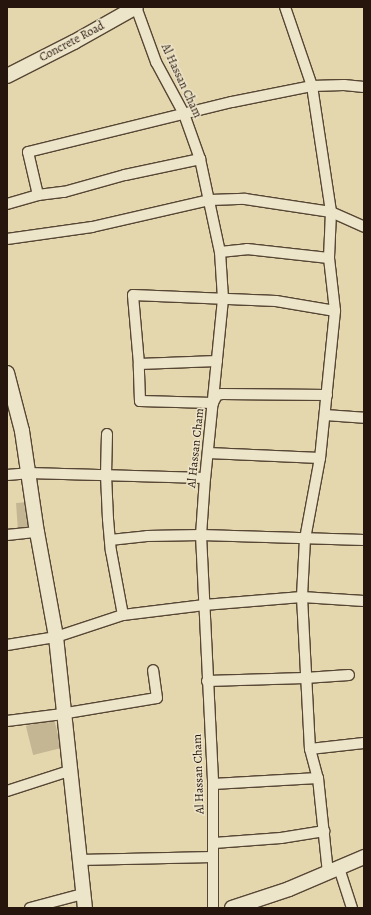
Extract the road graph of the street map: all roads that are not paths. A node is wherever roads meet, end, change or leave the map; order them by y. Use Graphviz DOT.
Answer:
graph roads {
  1 [pos="136,7"];
  2 [pos="285,7"];
  3 [pos="7,76"];
  4 [pos="312,86"];
  5 [pos="364,87"];
  6 [pos="184,114"];
  7 [pos="200,159"];
  8 [pos="38,196"];
  9 [pos="210,200"];
  10 [pos="7,204"];
  11 [pos="331,212"];
  12 [pos="364,227"];
  13 [pos="7,240"];
  14 [pos="220,252"];
  15 [pos="330,258"];
  16 [pos="223,299"];
  17 [pos="335,311"];
  18 [pos="217,361"];
  19 [pos="139,364"];
  20 [pos="7,373"];
  21 [pos="327,395"];
  22 [pos="213,403"];
  23 [pos="325,415"];
  24 [pos="364,418"];
  25 [pos="107,434"];
  26 [pos="208,453"];
  27 [pos="320,458"];
  28 [pos="28,473"];
  29 [pos="7,475"];
  30 [pos="106,476"];
  31 [pos="205,478"];
  32 [pos="37,532"];
  33 [pos="7,535"];
  34 [pos="201,535"];
  35 [pos="305,539"];
  36 [pos="110,540"];
  37 [pos="364,540"];
  38 [pos="302,597"];
  39 [pos="364,601"];
  40 [pos="204,605"];
  41 [pos="123,615"];
  42 [pos="56,637"];
  43 [pos="7,645"];
  44 [pos="153,670"];
  45 [pos="349,675"];
  46 [pos="305,678"];
  47 [pos="207,681"];
  48 [pos="65,712"];
  49 [pos="7,721"];
  50 [pos="364,743"];
  51 [pos="310,749"];
  52 [pos="69,771"];
  53 [pos="318,778"];
  54 [pos="213,784"];
  55 [pos="7,791"];
  56 [pos="324,831"];
  57 [pos="214,843"];
  58 [pos="213,857"];
  59 [pos="364,857"];
  60 [pos="79,860"];
  61 [pos="333,871"];
  62 [pos="83,894"];
  63 [pos="30,908"];
  64 [pos="85,908"];
  65 [pos="213,908"];
  66 [pos="232,908"];
  67 [pos="352,908"];
  1 -- 3 [label="street, Concrete Road"];
  1 -- 6 [label="street, Al Hassan Cham"];
  2 -- 4 [label="street"];
  4 -- 5 [label="street"];
  4 -- 6 [label="street"];
  4 -- 11 [label="street"];
  6 -- 7 [label="street, Al Hassan Cham"];
  6 -- 8 [label="street"];
  7 -- 8 [label="street"];
  7 -- 9 [label="street, Al Hassan Cham"];
  8 -- 10 [label="street"];
  9 -- 11 [label="street"];
  9 -- 13 [label="street"];
  9 -- 14 [label="street, Al Hassan Cham"];
  11 -- 12 [label="street"];
  11 -- 15 [label="street"];
  14 -- 15 [label="street"];
  14 -- 16 [label="street, Al Hassan Cham"];
  15 -- 17 [label="street"];
  16 -- 17 [label="street"];
  16 -- 18 [label="street, Al Hassan Cham"];
  16 -- 19 [label="street"];
  17 -- 21 [label="street"];
  18 -- 19 [label="street"];
  18 -- 22 [label="street, Al Hassan Cham"];
  19 -- 22 [label="street"];
  20 -- 28 [label="street"];
  21 -- 22 [label="street"];
  21 -- 23 [label="street"];
  22 -- 26 [label="street, Al Hassan Cham"];
  23 -- 24 [label="street"];
  23 -- 27 [label="street"];
  25 -- 30 [label="street"];
  26 -- 27 [label="street"];
  26 -- 31 [label="street, Al Hassan Cham"];
  27 -- 35 [label="street"];
  28 -- 29 [label="street"];
  28 -- 30 [label="street"];
  28 -- 32 [label="street"];
  30 -- 31 [label="street"];
  30 -- 36 [label="street"];
  31 -- 34 [label="street, Al Hassan Cham"];
  32 -- 33 [label="street"];
  32 -- 42 [label="street"];
  34 -- 35 [label="street"];
  34 -- 36 [label="street"];
  34 -- 40 [label="street, Al Hassan Cham"];
  35 -- 37 [label="street"];
  35 -- 38 [label="street"];
  36 -- 41 [label="street"];
  38 -- 39 [label="street"];
  38 -- 40 [label="street"];
  38 -- 46 [label="street"];
  40 -- 41 [label="street"];
  40 -- 47 [label="street, Al Hassan Cham"];
  41 -- 42 [label="street"];
  42 -- 43 [label="street"];
  42 -- 48 [label="street"];
  44 -- 48 [label="street"];
  45 -- 46 [label="street"];
  46 -- 47 [label="street"];
  46 -- 51 [label="street"];
  47 -- 54 [label="street, Al Hassan Cham"];
  48 -- 49 [label="street"];
  48 -- 52 [label="street"];
  50 -- 51 [label="street"];
  51 -- 53 [label="street"];
  52 -- 55 [label="street"];
  52 -- 60 [label="street"];
  53 -- 54 [label="street"];
  53 -- 56 [label="street"];
  54 -- 57 [label="street, Al Hassan Cham"];
  56 -- 57 [label="street"];
  56 -- 61 [label="street"];
  57 -- 58 [label="street, Al Hassan Cham"];
  58 -- 60 [label="street"];
  58 -- 65 [label="street, Al Hassan Cham"];
  59 -- 61 [label="street"];
  60 -- 62 [label="street"];
  61 -- 66 [label="street"];
  61 -- 67 [label="street"];
  62 -- 63 [label="street"];
  62 -- 64 [label="street"];
}
